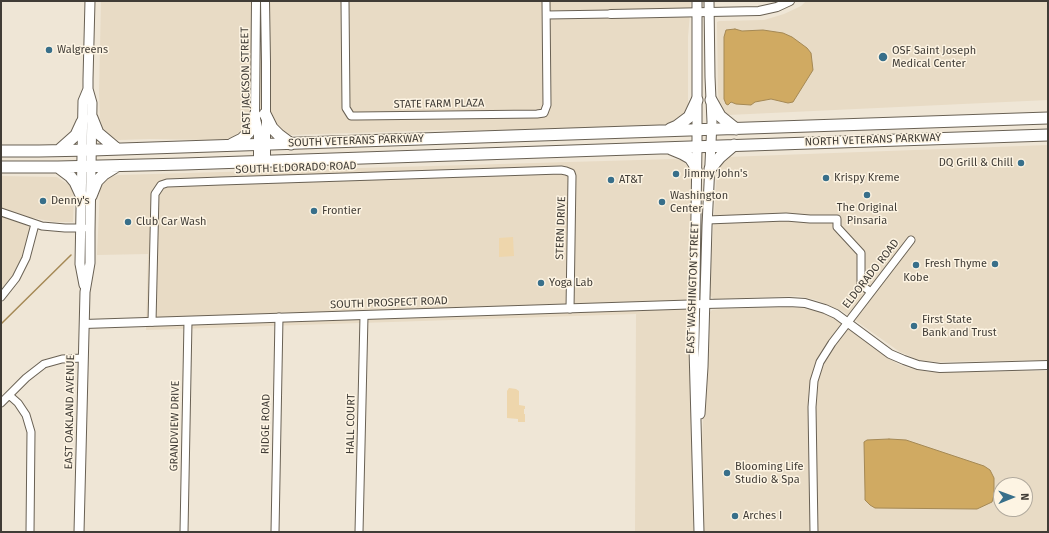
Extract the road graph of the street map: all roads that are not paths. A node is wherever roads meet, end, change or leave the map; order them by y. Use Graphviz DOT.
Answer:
graph roads {
  1 [pos="90,1"];
  2 [pos="265,1"];
  3 [pos="345,1"];
  4 [pos="546,1"];
  5 [pos="697,1"];
  6 [pos="709,1"];
  7 [pos="790,1"];
  8 [pos="256,2"];
  9 [pos="710,12"];
  10 [pos="696,13"];
  11 [pos="611,14"];
  12 [pos="547,15"];
  13 [pos="265,17"];
  14 [pos="257,37"];
  15 [pos="697,100"];
  16 [pos="711,100"];
  17 [pos="260,114"];
  18 [pos="1048,118"];
  19 [pos="87,120"];
  20 [pos="736,129"];
  21 [pos="697,130"];
  22 [pos="712,130"];
  23 [pos="666,131"];
  24 [pos="1048,135"];
  25 [pos="261,144"];
  26 [pos="291,144"];
  27 [pos="229,145"];
  28 [pos="711,145"];
  29 [pos="734,145"];
  30 [pos="697,146"];
  31 [pos="666,148"];
  32 [pos="117,149"];
  33 [pos="1,150"];
  34 [pos="87,150"];
  35 [pos="58,151"];
  36 [pos="262,161"];
  37 [pos="87,166"];
  38 [pos="117,166"];
  39 [pos="1,167"];
  40 [pos="58,167"];
  41 [pos="710,169"];
  42 [pos="571,173"];
  43 [pos="697,173"];
  44 [pos="86,196"];
  45 [pos="1,212"];
  46 [pos="707,220"];
  47 [pos="35,224"];
  48 [pos="81,228"];
  49 [pos="90,228"];
  50 [pos="911,240"];
  51 [pos="85,292"];
  52 [pos="871,292"];
  53 [pos="1,297"];
  54 [pos="695,304"];
  55 [pos="705,304"];
  56 [pos="570,308"];
  57 [pos="364,316"];
  58 [pos="279,317"];
  59 [pos="188,321"];
  60 [pos="152,322"];
  61 [pos="848,322"];
  62 [pos="84,324"];
  63 [pos="83,358"];
  64 [pos="1048,365"];
  65 [pos="10,395"];
  66 [pos="1,404"];
  67 [pos="697,431"];
  68 [pos="30,532"];
  69 [pos="79,532"];
  70 [pos="184,532"];
  71 [pos="275,532"];
  72 [pos="359,532"];
  73 [pos="698,532"];
  74 [pos="814,532"];
  1 -- 19 [label="main road, EAST OAKLAND AVENUE"];
  2 -- 13 [label="street, EAST JACKSON STREET"];
  3 -- 12 [label="street, STATE FARM PLAZA"];
  4 -- 12 [label="street, STATE FARM PLAZA"];
  5 -- 10 [label="main road, EAST WASHINGTON STREET"];
  6 -- 9 [label="main road, EAST WASHINGTON STREET"];
  7 -- 9 [label="street"];
  8 -- 14 [label="street, EAST JACKSON STREET"];
  9 -- 10 [label="street"];
  9 -- 16 [label="main road, EAST WASHINGTON STREET"];
  10 -- 11 [label="street"];
  10 -- 15 [label="main road, EAST WASHINGTON STREET"];
  11 -- 12 [label="street"];
  13 -- 14 [label="street"];
  13 -- 17 [label="street, EAST JACKSON STREET"];
  14 -- 17 [label="street, EAST JACKSON STREET"];
  15 -- 21 [label="main road, EAST WASHINGTON STREET"];
  15 -- 23 [label="highway"];
  16 -- 20 [label="highway"];
  16 -- 22 [label="main road, EAST WASHINGTON STREET"];
  17 -- 25 [label="street, EAST JACKSON STREET"];
  17 -- 26 [label="highway"];
  17 -- 27 [label="highway"];
  18 -- 20 [label="highway, NORTH VETERANS PARKWAY"];
  19 -- 32 [label="highway"];
  19 -- 34 [label="main road, EAST OAKLAND AVENUE"];
  19 -- 35 [label="highway"];
  20 -- 22 [label="highway, NORTH VETERANS PARKWAY"];
  21 -- 22 [label="highway, SOUTH VETERANS PARKWAY"];
  21 -- 23 [label="highway, SOUTH VETERANS PARKWAY"];
  21 -- 30 [label="main road, EAST WASHINGTON STREET"];
  22 -- 28 [label="main road, EAST WASHINGTON STREET"];
  23 -- 26 [label="highway, SOUTH VETERANS PARKWAY"];
  24 -- 29 [label="highway, NORTH VETERANS PARKWAY"];
  25 -- 26 [label="highway, SOUTH VETERANS PARKWAY"];
  25 -- 27 [label="highway, SOUTH VETERANS PARKWAY"];
  25 -- 36 [label="street, EAST JACKSON STREET"];
  27 -- 32 [label="highway, SOUTH VETERANS PARKWAY"];
  28 -- 29 [label="highway, NORTH VETERANS PARKWAY"];
  28 -- 30 [label="highway, NORTH VETERANS PARKWAY"];
  28 -- 41 [label="main road, EAST WASHINGTON STREET"];
  29 -- 41 [label="highway"];
  30 -- 31 [label="highway, SOUTH VETERANS PARKWAY"];
  30 -- 43 [label="main road, EAST WASHINGTON STREET"];
  31 -- 36 [label="highway, SOUTH VETERANS PARKWAY"];
  31 -- 43 [label="highway"];
  32 -- 34 [label="highway, SOUTH VETERANS PARKWAY"];
  33 -- 35 [label="highway, SOUTH VETERANS PARKWAY"];
  34 -- 35 [label="highway, SOUTH VETERANS PARKWAY"];
  34 -- 37 [label="main road, EAST OAKLAND AVENUE"];
  36 -- 38 [label="highway, SOUTH VETERANS PARKWAY"];
  37 -- 38 [label="highway, SOUTH VETERANS PARKWAY"];
  37 -- 40 [label="highway, SOUTH VETERANS PARKWAY"];
  37 -- 44 [label="main road, EAST OAKLAND AVENUE"];
  38 -- 44 [label="highway"];
  39 -- 40 [label="highway, SOUTH VETERANS PARKWAY"];
  40 -- 44 [label="highway"];
  41 -- 46 [label="main road, EAST WASHINGTON STREET"];
  42 -- 56 [label="street, STERN DRIVE"];
  42 -- 60 [label="street, SOUTH ELDORADO ROAD"];
  43 -- 54 [label="main road, EAST WASHINGTON STREET"];
  44 -- 48 [label="main road, EAST OAKLAND AVENUE"];
  44 -- 49 [label="main road, EAST OAKLAND AVENUE"];
  45 -- 47 [label="street"];
  46 -- 52 [label="street"];
  46 -- 55 [label="main road, EAST WASHINGTON STREET"];
  47 -- 48 [label="street"];
  47 -- 53 [label="street"];
  48 -- 49 [label="street"];
  48 -- 51 [label="main road, EAST OAKLAND AVENUE"];
  49 -- 51 [label="main road, EAST OAKLAND AVENUE"];
  50 -- 52 [label="street, ELDORADO ROAD"];
  51 -- 62 [label="main road, EAST OAKLAND AVENUE"];
  52 -- 61 [label="street, ELDORADO ROAD"];
  54 -- 55 [label="street, SOUTH PROSPECT ROAD"];
  54 -- 56 [label="street, SOUTH PROSPECT ROAD"];
  54 -- 67 [label="main road, EAST WASHINGTON STREET"];
  55 -- 61 [label="street, SOUTH PROSPECT ROAD"];
  55 -- 67 [label="main road, EAST WASHINGTON STREET"];
  56 -- 57 [label="street, SOUTH PROSPECT ROAD"];
  57 -- 58 [label="street, SOUTH PROSPECT ROAD"];
  57 -- 72 [label="street, HALL COURT"];
  58 -- 59 [label="street, SOUTH PROSPECT ROAD"];
  58 -- 71 [label="street, RIDGE ROAD"];
  59 -- 60 [label="street, SOUTH PROSPECT ROAD"];
  59 -- 70 [label="street, GRANDVIEW DRIVE"];
  60 -- 62 [label="street, SOUTH PROSPECT ROAD"];
  61 -- 64 [label="street, SOUTH PROSPECT ROAD"];
  61 -- 74 [label="street, ELDORADO ROAD"];
  62 -- 63 [label="main road, EAST OAKLAND AVENUE"];
  63 -- 65 [label="street"];
  63 -- 69 [label="main road, EAST OAKLAND AVENUE"];
  65 -- 66 [label="street"];
  65 -- 68 [label="street"];
  67 -- 73 [label="main road, EAST WASHINGTON STREET"];
}
